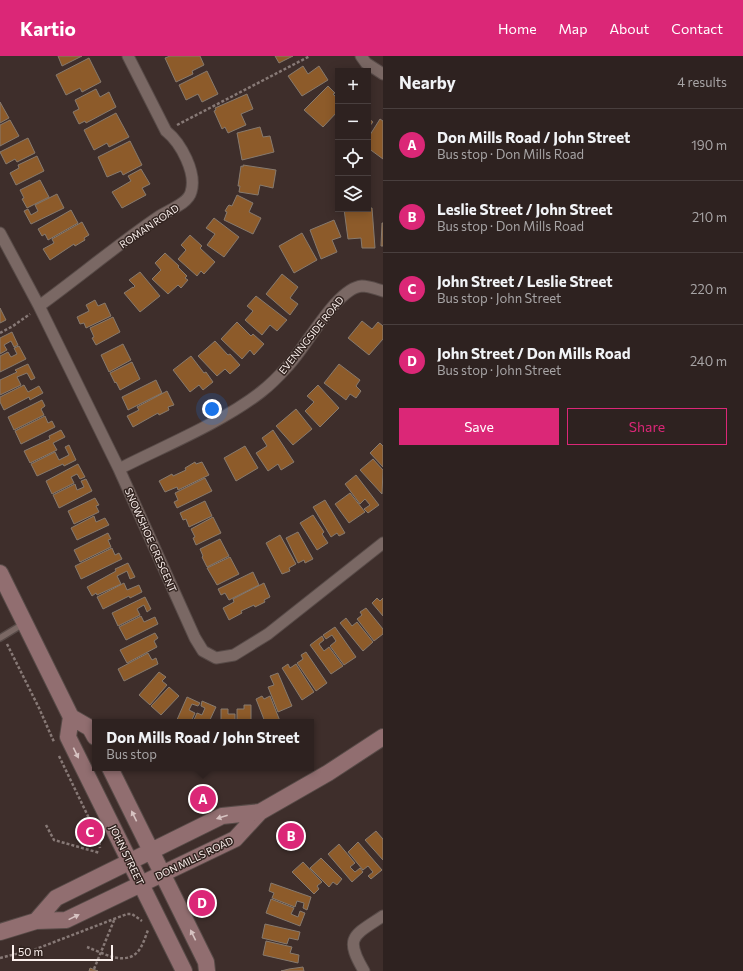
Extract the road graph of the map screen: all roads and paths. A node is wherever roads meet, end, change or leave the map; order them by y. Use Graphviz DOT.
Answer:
graph roads {
  1 [pos="128,56"];
  2 [pos="310,56"];
  3 [pos="361,56"];
  4 [pos="383,74"];
  5 [pos="166,131"];
  6 [pos="0,232"];
  7 [pos="383,291"];
  8 [pos="39,306"];
  9 [pos="0,333"];
  10 [pos="119,469"];
  11 [pos="383,543"];
  12 [pos="0,573"];
  13 [pos="25,623"];
  14 [pos="1,636"];
  15 [pos="71,717"];
  16 [pos="92,732"];
  17 [pos="383,737"];
  18 [pos="55,745"];
  19 [pos="58,752"];
  20 [pos="111,771"];
  21 [pos="260,812"];
  22 [pos="46,825"];
  23 [pos="100,848"];
  24 [pos="151,851"];
  25 [pos="100,853"];
  26 [pos="130,862"];
  27 [pos="162,874"];
  28 [pos="141,884"];
  29 [pos="383,916"];
  30 [pos="114,918"];
  31 [pos="36,921"];
  32 [pos="148,929"];
  33 [pos="0,932"];
  34 [pos="87,946"];
  35 [pos="101,952"];
  36 [pos="94,969"];
  37 [pos="184,971"];
  38 [pos="206,971"];
  39 [pos="364,971"];
  1 -- 5 [label="street, ROMAN ROAD"];
  2 -- 5 [label="path"];
  3 -- 4 [label="street"];
  5 -- 8 [label="street, ROMAN ROAD"];
  6 -- 8 [label="street, SNOWSHOE CRESCENT"];
  7 -- 10 [label="street, EVENINGSIDE ROAD"];
  8 -- 9 [label="path"];
  8 -- 10 [label="street, SNOWSHOE CRESCENT"];
  10 -- 11 [label="street, SNOWSHOE CRESCENT"];
  12 -- 13 [label="main road"];
  13 -- 14 [label="lane"];
  13 -- 15 [label="main road"];
  14 -- 18 [label="path"];
  15 -- 16 [label="main road"];
  15 -- 26 [label="main road, JOHN STREET, one-way"];
  17 -- 21 [label="main road, DON MILLS ROAD"];
  19 -- 23 [label="path"];
  24 -- 20 [label="main road, one-way"];
  21 -- 24 [label="main road, DON MILLS ROAD, one-way"];
  21 -- 27 [label="main road, DON MILLS ROAD"];
  22 -- 25 [label="path"];
  24 -- 26 [label="main road, DON MILLS ROAD"];
  24 -- 27 [label="main road"];
  26 -- 28 [label="main road, JOHN STREET"];
  26 -- 31 [label="main road, DON MILLS ROAD"];
  27 -- 28 [label="main road, DON MILLS ROAD"];
  38 -- 27 [label="main road, one-way"];
  31 -- 28 [label="main road, DON MILLS ROAD, one-way"];
  28 -- 37 [label="main road, JOHN STREET"];
  29 -- 39 [label="street"];
  30 -- 35 [label="path"];
  31 -- 33 [label="main road, DON MILLS ROAD"];
  32 -- 35 [label="path"];
  34 -- 35 [label="path"];
  35 -- 36 [label="path"];
}
